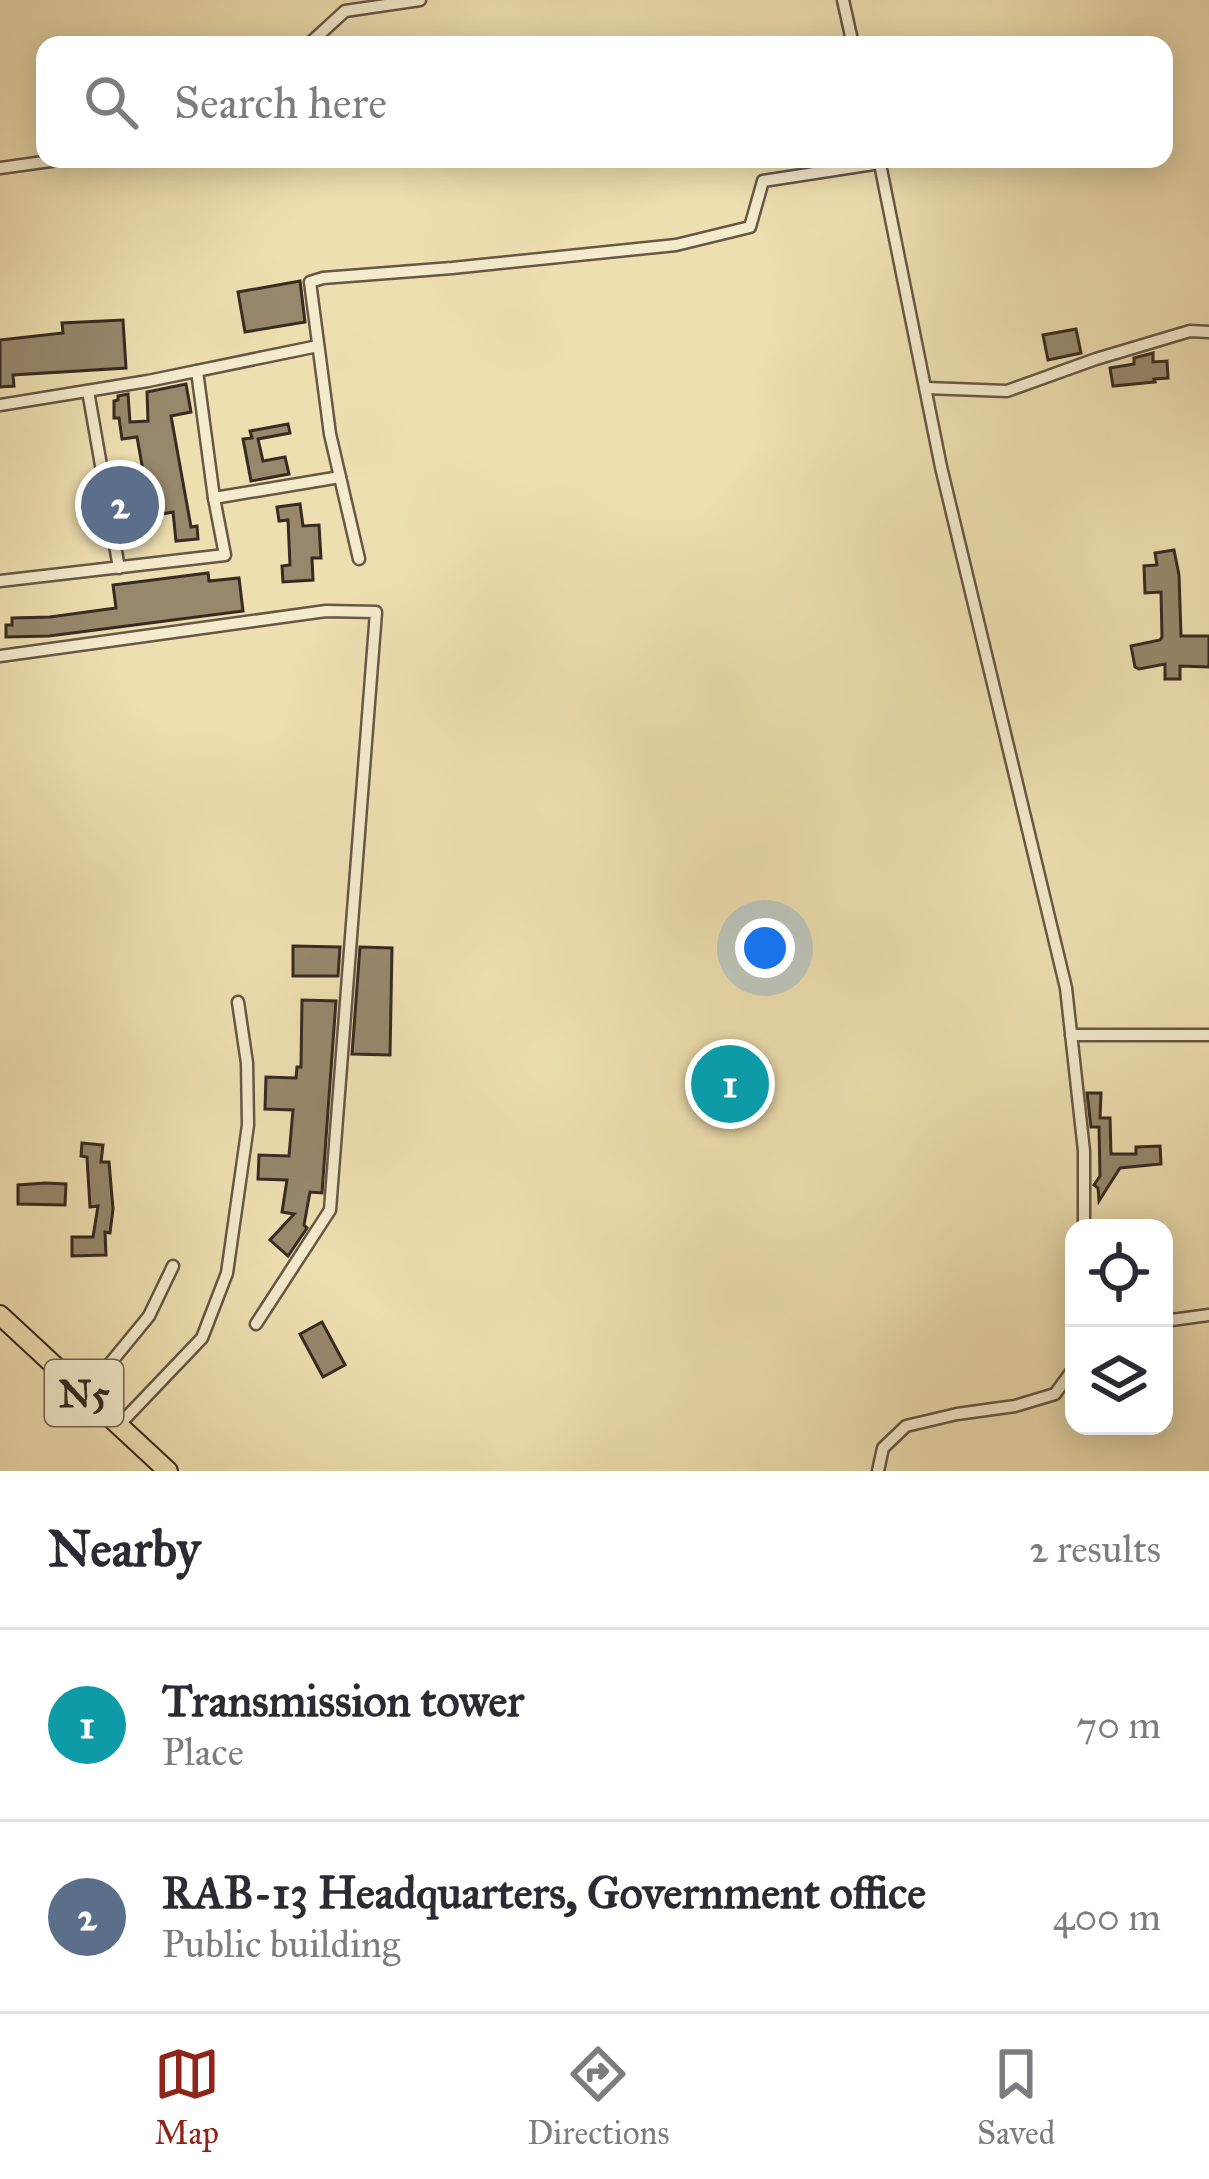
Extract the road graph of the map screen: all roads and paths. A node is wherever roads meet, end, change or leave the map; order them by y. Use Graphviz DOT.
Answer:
graph roads {
  1 [pos="420,0"];
  2 [pos="843,0"];
  3 [pos="318,36"];
  4 [pos="851,36"];
  5 [pos="36,163"];
  6 [pos="0,168"];
  7 [pos="838,168"];
  8 [pos="880,168"];
  9 [pos="1209,332"];
  10 [pos="318,346"];
  11 [pos="197,371"];
  12 [pos="926,388"];
  13 [pos="88,391"];
  14 [pos="0,405"];
  15 [pos="340,477"];
  16 [pos="214,498"];
  17 [pos="359,559"];
  18 [pos="119,568"];
  19 [pos="0,581"];
  20 [pos="0,656"];
  21 [pos="238,1002"];
  22 [pos="1071,1035"];
  23 [pos="1209,1035"];
  24 [pos="1084,1219"];
  25 [pos="173,1266"];
  26 [pos="0,1315"];
  27 [pos="1209,1315"];
  28 [pos="1173,1321"];
  29 [pos="256,1324"];
  30 [pos="1065,1381"];
  31 [pos="86,1394"];
  32 [pos="119,1425"];
  33 [pos="167,1471"];
  34 [pos="878,1471"];
  1 -- 3 [label="street"];
  2 -- 4 [label="street"];
  5 -- 6 [label="street"];
  7 -- 10 [label="street"];
  8 -- 12 [label="street"];
  9 -- 12 [label="street"];
  10 -- 11 [label="street"];
  10 -- 15 [label="street"];
  11 -- 13 [label="street"];
  11 -- 16 [label="street"];
  12 -- 22 [label="street"];
  13 -- 14 [label="street"];
  13 -- 18 [label="street"];
  15 -- 16 [label="street"];
  15 -- 17 [label="street"];
  16 -- 18 [label="street"];
  18 -- 19 [label="street"];
  20 -- 29 [label="street"];
  21 -- 32 [label="street"];
  22 -- 23 [label="street"];
  22 -- 24 [label="street"];
  25 -- 31 [label="street"];
  26 -- 31 [label="highway, N5"];
  27 -- 28 [label="street"];
  30 -- 34 [label="street"];
  31 -- 32 [label="highway, N5"];
  32 -- 33 [label="highway, N5"];
}
